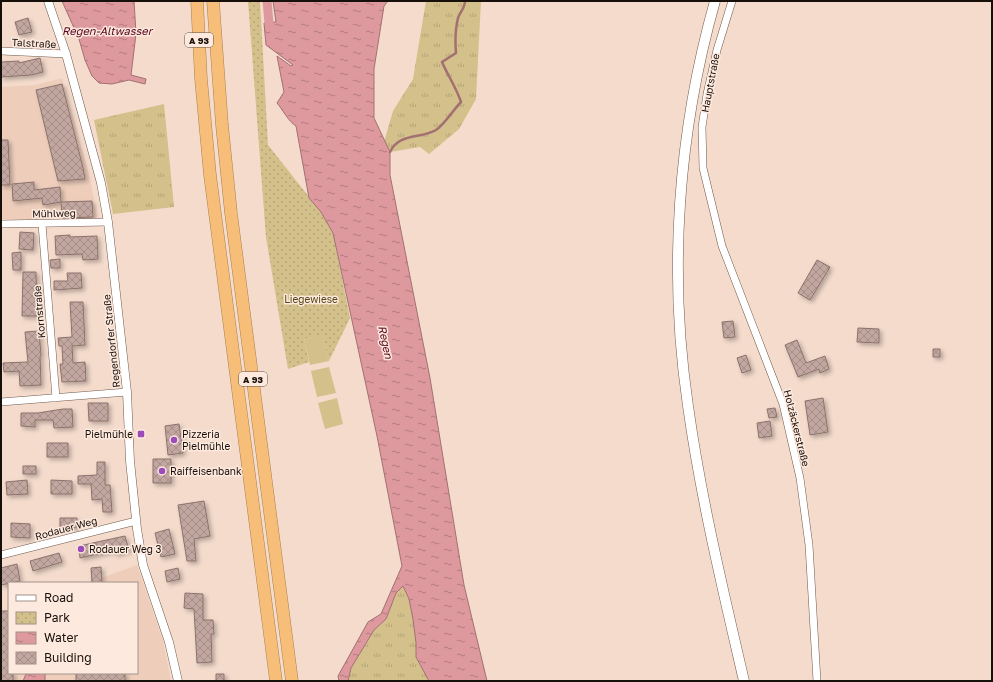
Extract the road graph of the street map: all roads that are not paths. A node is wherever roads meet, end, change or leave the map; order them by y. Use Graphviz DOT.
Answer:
graph roads {
  1 [pos="48,1"];
  2 [pos="197,1"];
  3 [pos="213,1"];
  4 [pos="715,1"];
  5 [pos="732,1"];
  6 [pos="1,51"];
  7 [pos="66,54"];
  8 [pos="703,168"];
  9 [pos="108,222"];
  10 [pos="1,224"];
  11 [pos="42,224"];
  12 [pos="127,392"];
  13 [pos="56,398"];
  14 [pos="1,402"];
  15 [pos="136,521"];
  16 [pos="1,555"];
  17 [pos="178,681"];
  18 [pos="276,681"];
  19 [pos="292,681"];
  20 [pos="744,681"];
  21 [pos="817,681"];
  1 -- 7 [label="street, Regendorfer Straße"];
  2 -- 18 [label="highway, A 93"];
  3 -- 19 [label="highway, A 93"];
  4 -- 20 [label="main road, Hauptstraße"];
  5 -- 8 [label="street, Hauptstraße"];
  6 -- 7 [label="street, Talstraße"];
  7 -- 9 [label="street, Regendorfer Straße"];
  8 -- 21 [label="street, Holzäckerstraße"];
  9 -- 11 [label="street, Mühlweg"];
  9 -- 12 [label="street, Regendorfer Straße"];
  10 -- 11 [label="street, Mühlweg"];
  11 -- 13 [label="street, Kornstraße"];
  12 -- 13 [label="street"];
  12 -- 15 [label="street, Regendorfer Straße"];
  13 -- 14 [label="street"];
  15 -- 16 [label="street, Rodauer Weg"];
  15 -- 17 [label="street, Regendorfer Straße"];
}
